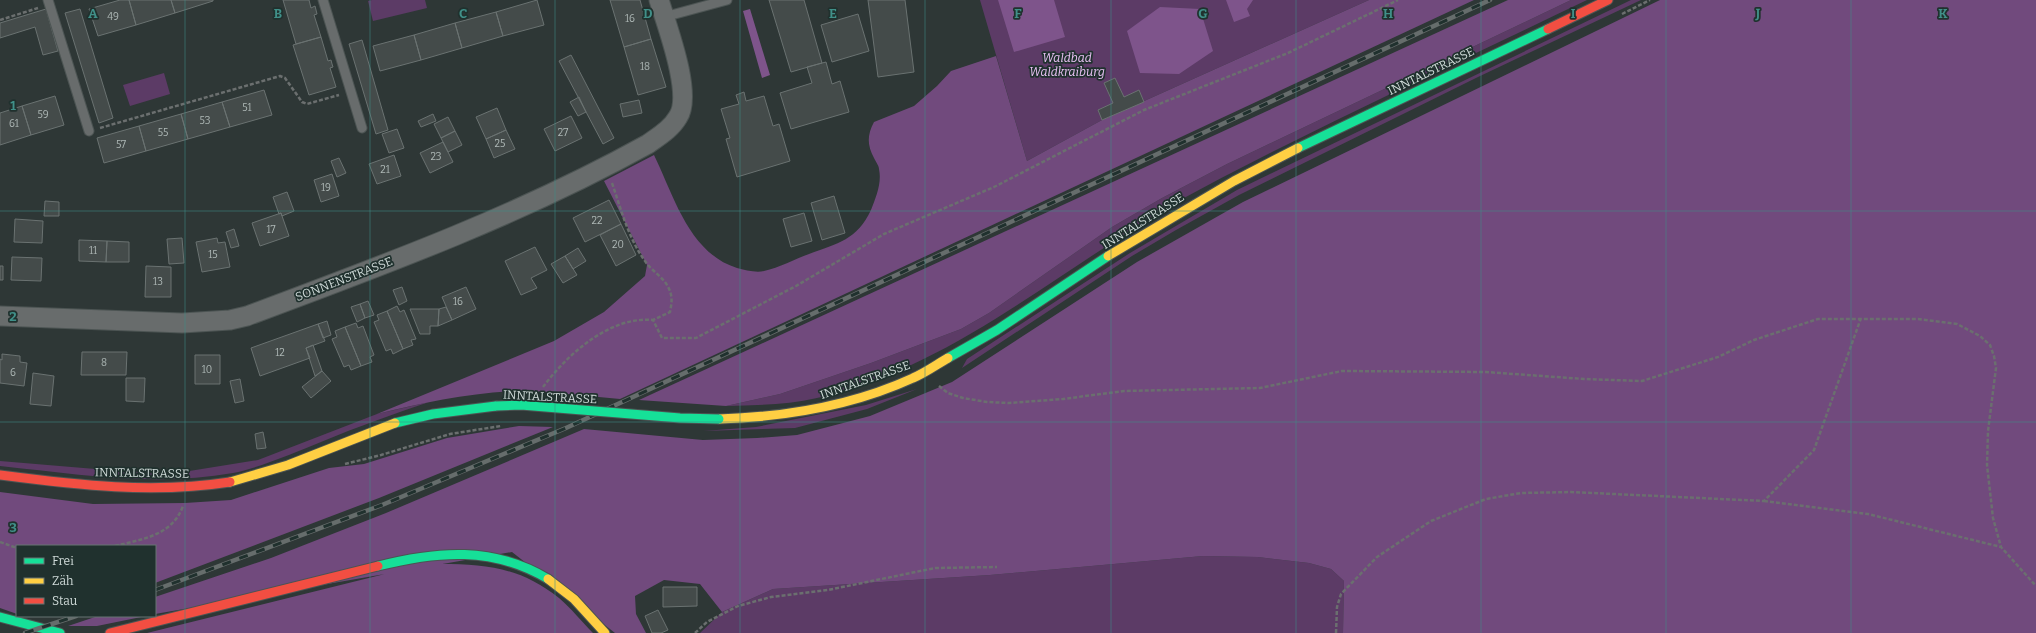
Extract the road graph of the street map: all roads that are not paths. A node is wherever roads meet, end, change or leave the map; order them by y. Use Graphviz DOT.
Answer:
graph roads {
  1 [pos="323,0"];
  2 [pos="727,0"];
  3 [pos="1608,0"];
  4 [pos="49,2"];
  5 [pos="662,8"];
  6 [pos="362,128"];
  7 [pos="89,131"];
  8 [pos="0,316"];
  9 [pos="0,474"];
  10 [pos="0,617"];
  11 [pos="60,633"];
  12 [pos="110,633"];
  13 [pos="605,633"];
  1 -- 6 [label="lane"];
  2 -- 5 [label="lane"];
  3 -- 9 [label="main road, INNTALSTRASSE, bridge"];
  4 -- 7 [label="lane"];
  5 -- 8 [label="street, SONNENSTRASSE"];
  10 -- 11 [label="main road"];
  12 -- 13 [label="main road"];
}
